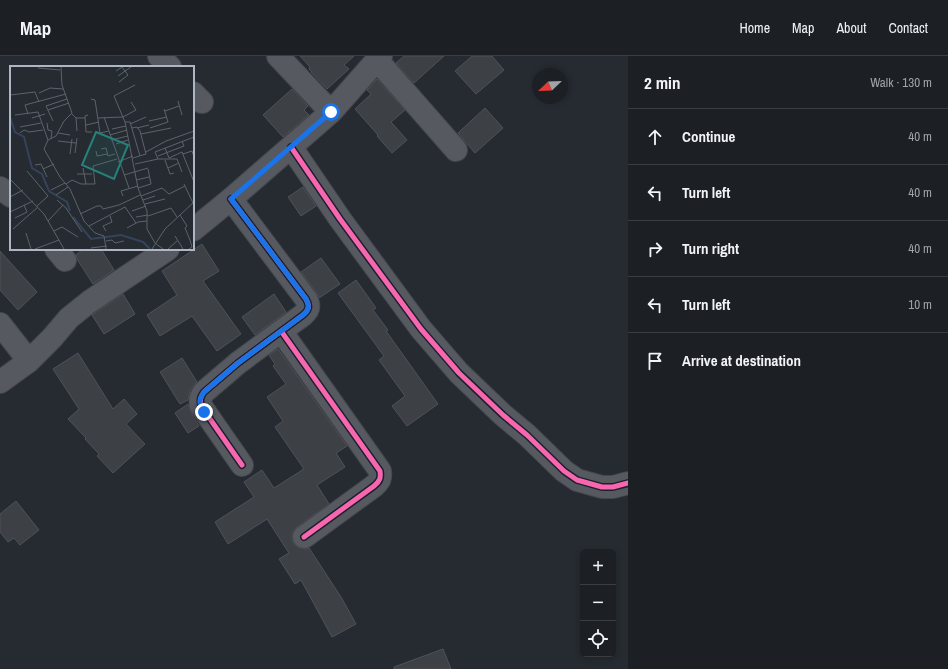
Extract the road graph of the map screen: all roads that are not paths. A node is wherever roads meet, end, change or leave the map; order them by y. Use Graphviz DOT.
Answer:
graph roads {
  1 [pos="160,56"];
  2 [pos="278,56"];
  3 [pos="379,58"];
  4 [pos="169,66"];
  5 [pos="331,112"];
  6 [pos="291,147"];
  7 [pos="456,150"];
  8 [pos="0,188"];
  9 [pos="10,195"];
  10 [pos="231,199"];
  11 [pos="194,229"];
  12 [pos="167,250"];
  13 [pos="0,324"];
  14 [pos="281,331"];
  15 [pos="29,361"];
  16 [pos="0,382"];
  17 [pos="242,465"];
  18 [pos="628,483"];
  19 [pos="304,537"];
  1 -- 4 [label="street"];
  2 -- 5 [label="street"];
  3 -- 5 [label="street"];
  3 -- 7 [label="street"];
  5 -- 6 [label="street"];
  6 -- 10 [label="street"];
  6 -- 18 [label="street"];
  8 -- 9 [label="street"];
  10 -- 11 [label="street"];
  10 -- 14 [label="street"];
  12 -- 15 [label="street"];
  13 -- 15 [label="street"];
  14 -- 17 [label="street"];
  14 -- 19 [label="street"];
  15 -- 16 [label="street"];
}
